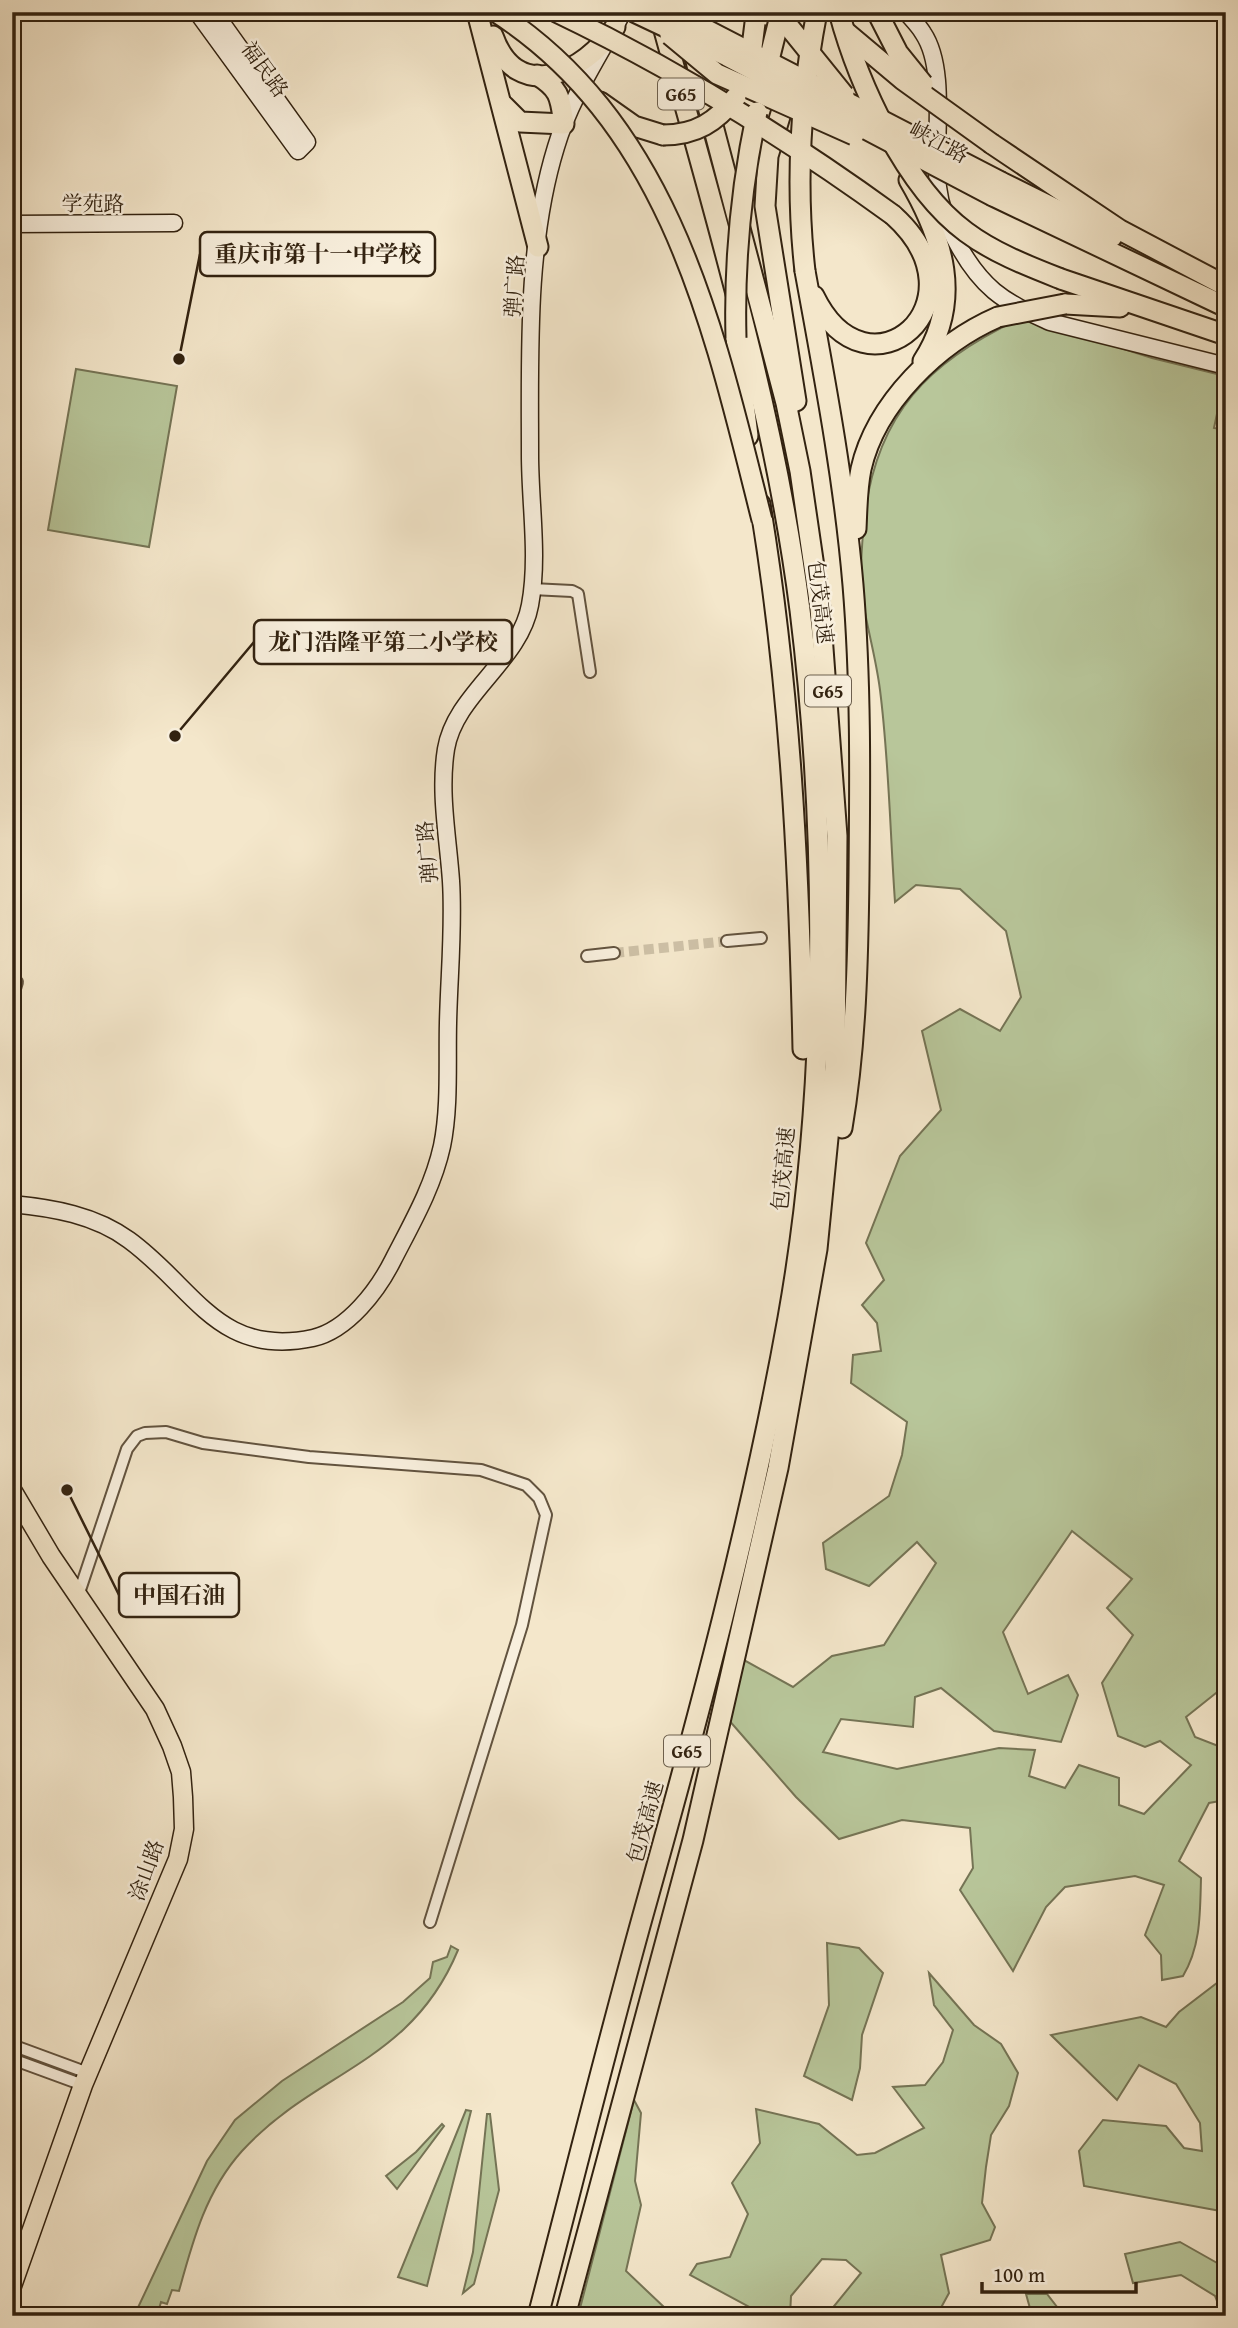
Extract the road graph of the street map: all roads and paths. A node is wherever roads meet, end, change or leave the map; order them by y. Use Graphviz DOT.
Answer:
graph roads {
  1 [pos="197,12"];
  2 [pos="214,12"];
  3 [pos="477,12"];
  4 [pos="486,12"];
  5 [pos="496,12"];
  6 [pos="556,12"];
  7 [pos="634,12"];
  8 [pos="655,12"];
  9 [pos="672,12"];
  10 [pos="683,12"];
  11 [pos="754,12"];
  12 [pos="779,12"];
  13 [pos="819,12"];
  14 [pos="826,12"];
  15 [pos="839,12"];
  16 [pos="877,12"];
  17 [pos="906,12"];
  18 [pos="619,20"];
  19 [pos="537,75"];
  20 [pos="593,96"];
  21 [pos="503,106"];
  22 [pos="564,124"];
  23 [pos="992,144"];
  24 [pos="994,195"];
  25 [pos="174,223"];
  26 [pos="12,224"];
  27 [pos="538,247"];
  28 [pos="804,271"];
  29 [pos="1226,286"];
  30 [pos="1226,307"];
  31 [pos="1175,319"];
  32 [pos="1226,335"];
  33 [pos="1226,366"];
  34 [pos="913,377"];
  35 [pos="800,471"];
  36 [pos="762,520"];
  37 [pos="853,586"];
  38 [pos="532,589"];
  39 [pos="590,672"];
  40 [pos="761,938"];
  41 [pos="727,942"];
  42 [pos="614,953"];
  43 [pos="587,956"];
  44 [pos="17,982"];
  45 [pos="12,999"];
  46 [pos="806,1179"];
  47 [pos="12,1204"];
  48 [pos="817,1250"];
  49 [pos="12,1490"];
  50 [pos="78,1596"];
  51 [pos="430,1923"];
  52 [pos="12,2045"];
  53 [pos="12,2059"];
  54 [pos="85,2078"];
  55 [pos="17,2260"];
  56 [pos="12,2287"];
  57 [pos="538,2316"];
  58 [pos="565,2316"];
  1 -- 2 [label="main road, 福民路"];
  3 -- 21 [label="highway"];
  4 -- 19 [label="highway"];
  5 -- 20 [label="highway, bridge"];
  6 -- 28 [label="highway, bridge"];
  7 -- 24 [label="highway, 峡江路, bridge"];
  8 -- 24 [label="highway, bridge"];
  8 -- 46 [label="highway, 包茂高速 / G65, bridge"];
  9 -- 24 [label="highway, 峡江路, bridge"];
  10 -- 35 [label="highway, 包茂高速 / G65, bridge"];
  11 -- 20 [label="highway, bridge"];
  12 -- 34 [label="highway, bridge"];
  12 -- 36 [label="highway, bridge"];
  13 -- 28 [label="highway, bridge"];
  13 -- 35 [label="highway"];
  14 -- 23 [label="highway, bridge"];
  15 -- 31 [label="highway, bridge"];
  16 -- 23 [label="highway, bridge"];
  17 -- 33 [label="main road"];
  18 -- 19 [label="highway"];
  18 -- 22 [label="main road, 弹广路"];
  19 -- 22 [label="highway"];
  20 -- 36 [label="highway, bridge"];
  21 -- 22 [label="highway"];
  21 -- 27 [label="highway"];
  22 -- 27 [label="main road, 弹广路"];
  23 -- 29 [label="highway"];
  24 -- 29 [label="highway, 峡江路"];
  24 -- 30 [label="highway, 峡江路"];
  25 -- 26 [label="main road, 学苑路"];
  27 -- 38 [label="main road, 弹广路"];
  28 -- 37 [label="highway"];
  31 -- 32 [label="highway"];
  31 -- 34 [label="highway, bridge"];
  34 -- 37 [label="highway"];
  35 -- 48 [label="highway, 包茂高速 / G65"];
  36 -- 46 [label="highway"];
  37 -- 48 [label="highway"];
  38 -- 39 [label="street"];
  38 -- 47 [label="main road, 弹广路"];
  40 -- 41 [label="street"];
  42 -- 43 [label="street"];
  44 -- 45 [label="street"];
  46 -- 57 [label="highway, 包茂高速 / G65"];
  48 -- 58 [label="highway, 包茂高速 / G65"];
  49 -- 50 [label="main road, 涂山路"];
  50 -- 51 [label="street"];
  50 -- 54 [label="main road, 涂山路"];
  52 -- 54 [label="street"];
  53 -- 54 [label="street"];
  54 -- 55 [label="main road, 涂山路"];
  55 -- 56 [label="main road, 涂山路"];
}
